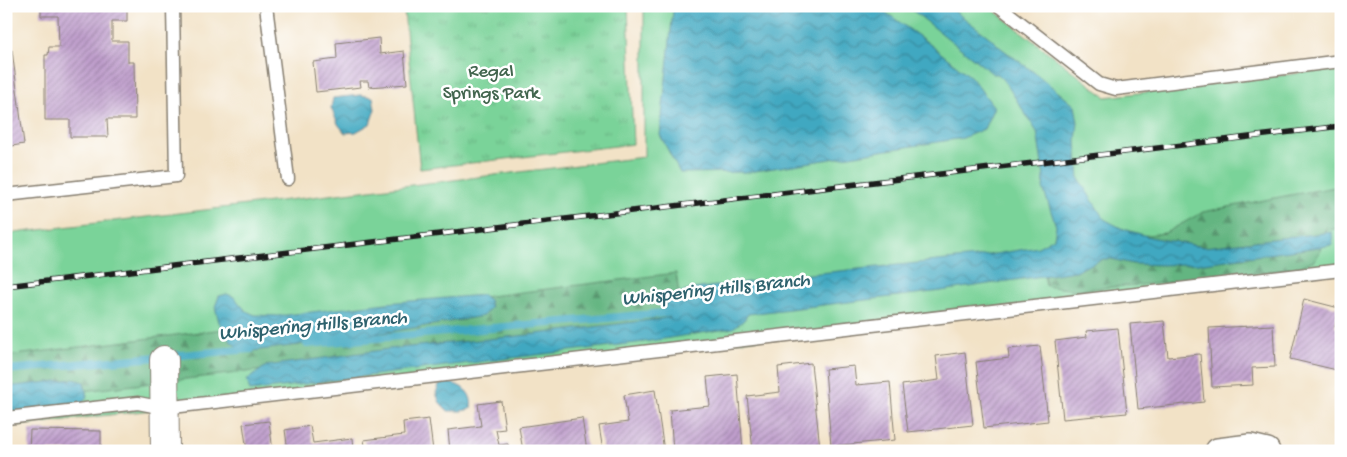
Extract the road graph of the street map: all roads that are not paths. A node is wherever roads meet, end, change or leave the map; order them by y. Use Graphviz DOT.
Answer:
graph roads {
  1 [pos="173,6"];
  2 [pos="266,6"];
  3 [pos="999,6"];
  4 [pos="1341,61"];
  5 [pos="288,179"];
  6 [pos="6,195"];
  7 [pos="1341,270"];
  8 [pos="164,360"];
  9 [pos="164,408"];
  10 [pos="6,418"];
  11 [pos="164,451"];
  12 [pos="1218,451"];
  13 [pos="1266,451"];
  1 -- 6 [label="lane"];
  2 -- 5 [label="lane"];
  3 -- 4 [label="lane"];
  7 -- 9 [label="lane"];
  8 -- 9 [label="street"];
  9 -- 10 [label="lane"];
  9 -- 11 [label="street"];
  12 -- 13 [label="street"];
}
